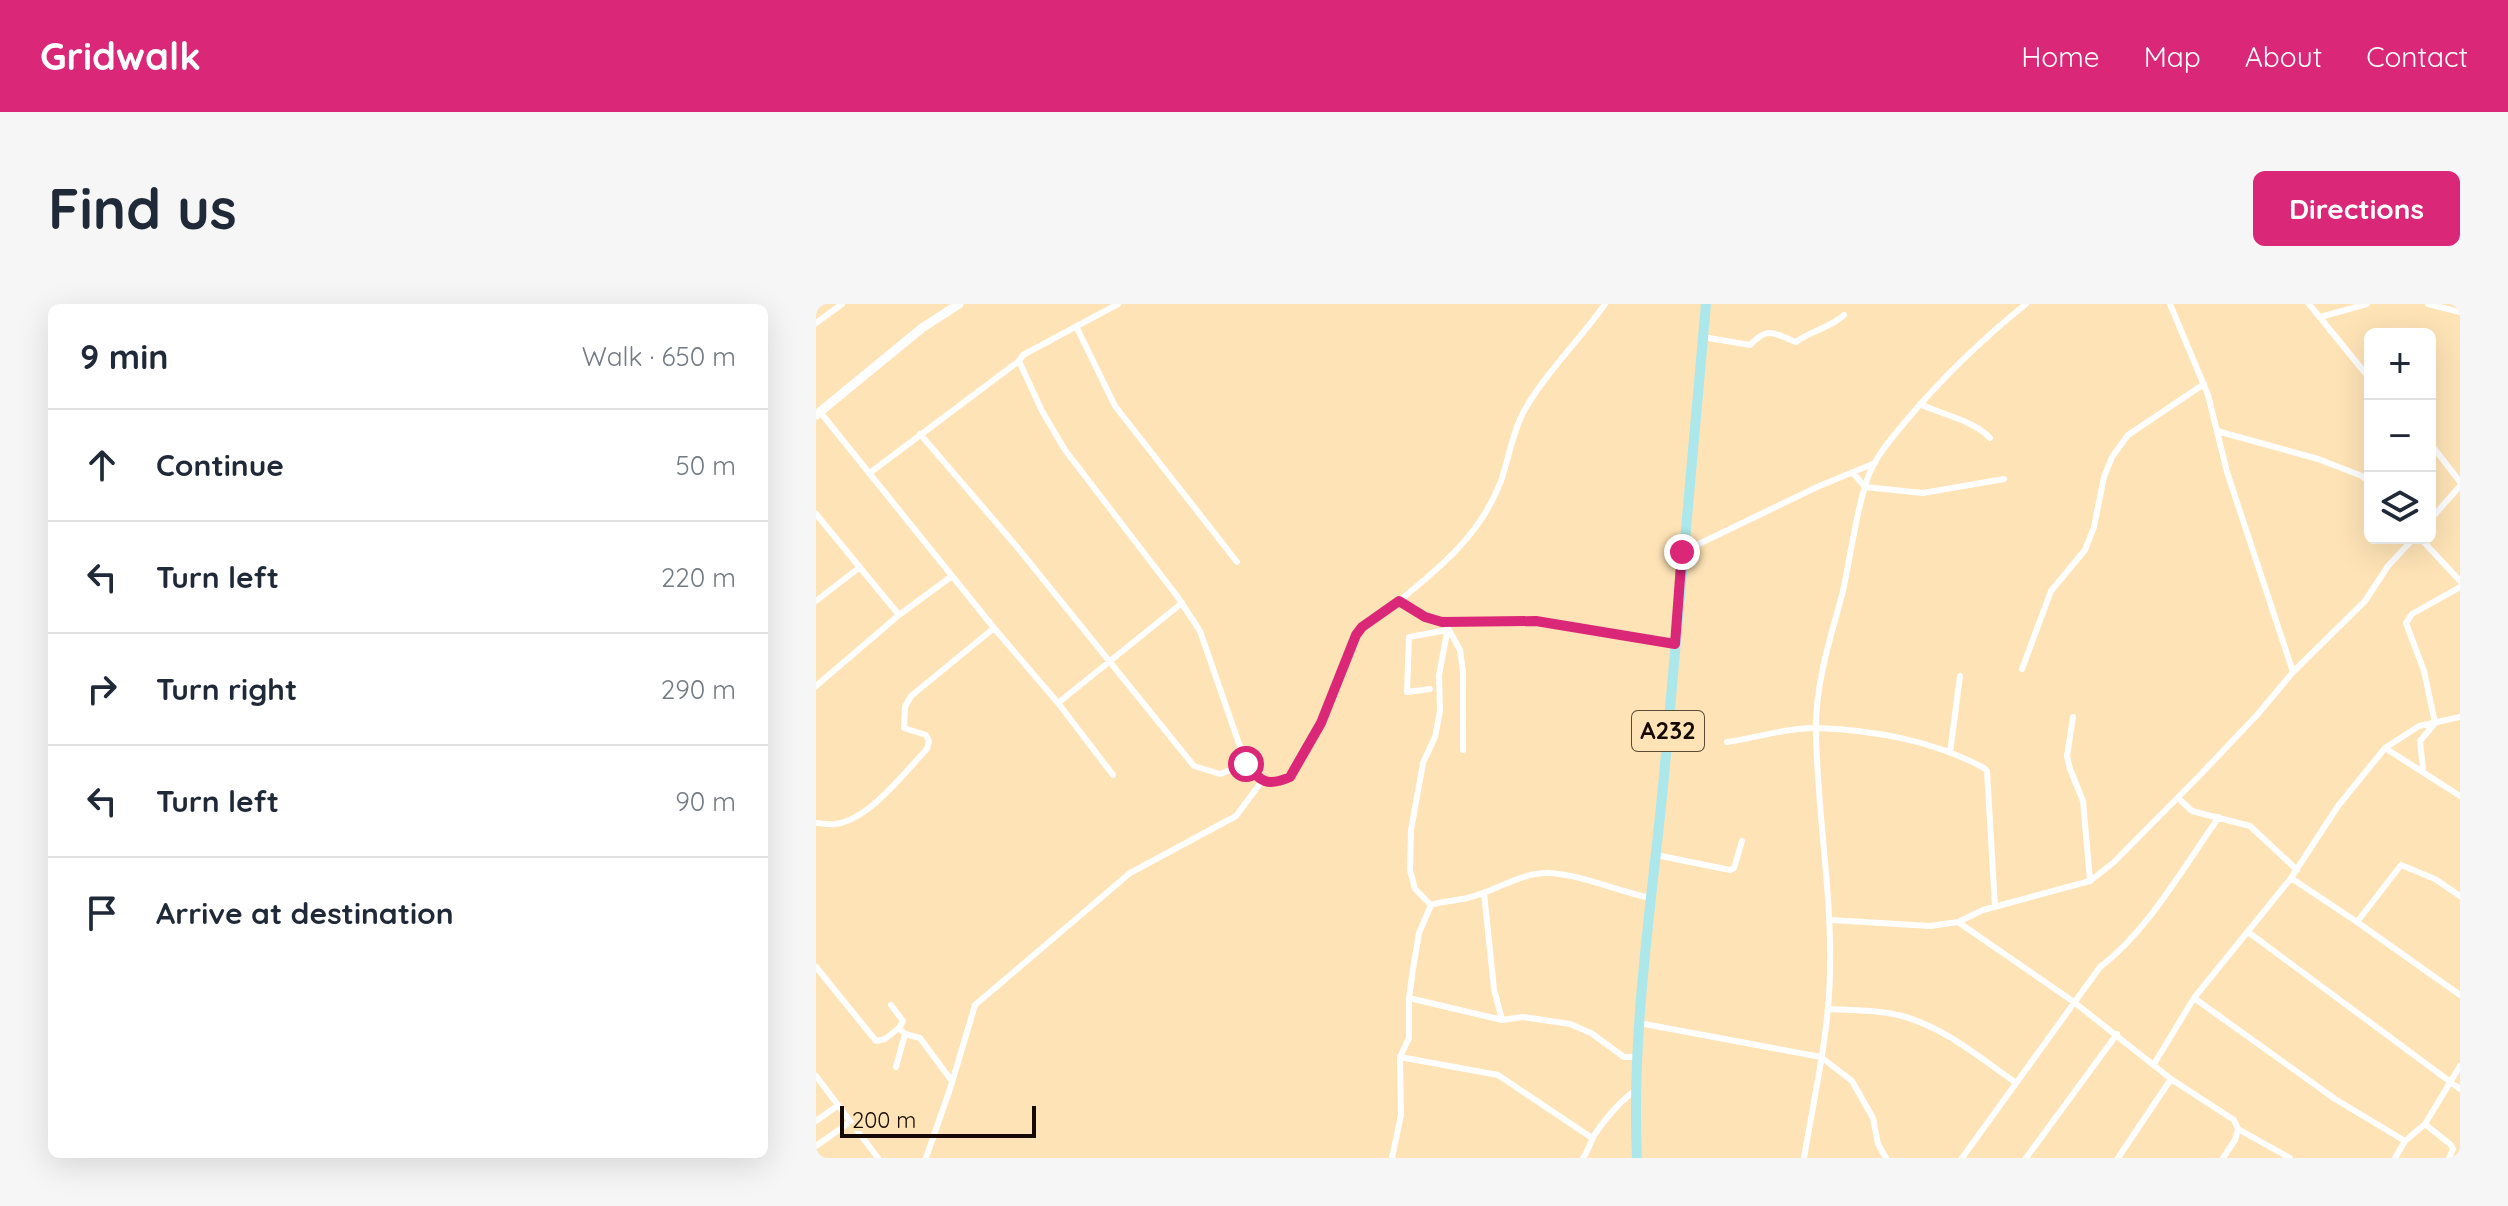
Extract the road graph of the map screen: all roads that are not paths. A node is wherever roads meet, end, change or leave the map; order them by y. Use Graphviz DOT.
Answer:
graph roads {
  1 [pos="842,304"];
  2 [pos="959,304"];
  3 [pos="1118,304"];
  4 [pos="1605,304"];
  5 [pos="1706,304"];
  6 [pos="2025,304"];
  7 [pos="2170,304"];
  8 [pos="2309,304"];
  9 [pos="2367,304"];
  10 [pos="2428,304"];
  11 [pos="2460,312"];
  12 [pos="1844,315"];
  13 [pos="2320,317"];
  14 [pos="816,323"];
  15 [pos="1076,326"];
  16 [pos="1703,337"];
  17 [pos="1019,361"];
  18 [pos="2364,372"];
  19 [pos="2204,384"];
  20 [pos="1920,404"];
  21 [pos="818,414"];
  22 [pos="2217,431"];
  23 [pos="920,434"];
  24 [pos="1990,438"];
  25 [pos="2436,451"];
  26 [pos="1875,463"];
  27 [pos="871,472"];
  28 [pos="1853,473"];
  29 [pos="2364,478"];
  30 [pos="2004,479"];
  31 [pos="2460,484"];
  32 [pos="1865,487"];
  33 [pos="2436,513"];
  34 [pos="816,514"];
  35 [pos="2408,544"];
  36 [pos="2425,544"];
  37 [pos="1682,552"];
  38 [pos="1237,562"];
  39 [pos="860,567"];
  40 [pos="952,576"];
  41 [pos="2460,584"];
  42 [pos="816,601"];
  43 [pos="1399,601"];
  44 [pos="1182,603"];
  45 [pos="899,615"];
  46 [pos="1448,626"];
  47 [pos="994,628"];
  48 [pos="1675,644"];
  49 [pos="1109,661"];
  50 [pos="2022,669"];
  51 [pos="2293,672"];
  52 [pos="1960,676"];
  53 [pos="816,686"];
  54 [pos="1430,689"];
  55 [pos="1058,703"];
  56 [pos="2073,717"];
  57 [pos="2460,717"];
  58 [pos="2435,723"];
  59 [pos="1816,728"];
  60 [pos="1727,742"];
  61 [pos="2385,748"];
  62 [pos="1463,750"];
  63 [pos="1950,753"];
  64 [pos="1246,764"];
  65 [pos="2424,770"];
  66 [pos="1113,775"];
  67 [pos="1262,781"];
  68 [pos="2460,796"];
  69 [pos="2178,798"];
  70 [pos="2219,817"];
  71 [pos="816,823"];
  72 [pos="1742,841"];
  73 [pos="1656,855"];
  74 [pos="2297,870"];
  75 [pos="2291,878"];
  76 [pos="2090,881"];
  77 [pos="1484,893"];
  78 [pos="2460,896"];
  79 [pos="1651,898"];
  80 [pos="1431,905"];
  81 [pos="1995,907"];
  82 [pos="1831,920"];
  83 [pos="1958,922"];
  84 [pos="2357,922"];
  85 [pos="2248,932"];
  86 [pos="816,967"];
  87 [pos="2460,995"];
  88 [pos="1409,998"];
  89 [pos="2194,998"];
  90 [pos="2074,1002"];
  91 [pos="891,1005"];
  92 [pos="1828,1009"];
  93 [pos="1502,1020"];
  94 [pos="1639,1023"];
  95 [pos="902,1031"];
  96 [pos="2117,1034"];
  97 [pos="1400,1057"];
  98 [pos="1637,1057"];
  99 [pos="1821,1057"];
  100 [pos="2154,1064"];
  101 [pos="2460,1066"];
  102 [pos="896,1067"];
  103 [pos="816,1076"];
  104 [pos="2171,1079"];
  105 [pos="951,1080"];
  106 [pos="2015,1082"];
  107 [pos="2449,1082"];
  108 [pos="2460,1089"];
  109 [pos="1636,1090"];
  110 [pos="837,1106"];
  111 [pos="816,1121"];
  112 [pos="850,1122"];
  113 [pos="2425,1124"];
  114 [pos="2238,1129"];
  115 [pos="1592,1138"];
  116 [pos="2405,1141"];
  117 [pos="816,1146"];
  118 [pos="878,1158"];
  119 [pos="926,1158"];
  120 [pos="1392,1158"];
  121 [pos="1583,1158"];
  122 [pos="1637,1158"];
  123 [pos="1804,1158"];
  124 [pos="1886,1158"];
  125 [pos="1962,1158"];
  126 [pos="2026,1158"];
  127 [pos="2118,1158"];
  128 [pos="2223,1158"];
  129 [pos="2290,1158"];
  130 [pos="2395,1158"];
  131 [pos="2449,1158"];
  1 -- 14 [label="street"];
  2 -- 21 [label="main road"];
  3 -- 15 [label="street"];
  4 -- 43 [label="street"];
  5 -- 16 [label="main road, A232"];
  6 -- 20 [label="street"];
  7 -- 19 [label="street"];
  8 -- 13 [label="street"];
  9 -- 13 [label="street"];
  10 -- 11 [label="street"];
  12 -- 16 [label="street"];
  13 -- 18 [label="street"];
  15 -- 17 [label="street"];
  15 -- 38 [label="street"];
  16 -- 37 [label="main road, A232"];
  17 -- 23 [label="street"];
  17 -- 44 [label="street"];
  19 -- 22 [label="street"];
  19 -- 50 [label="street"];
  20 -- 24 [label="street"];
  20 -- 26 [label="street"];
  21 -- 27 [label="street"];
  22 -- 29 [label="street"];
  22 -- 51 [label="street"];
  23 -- 27 [label="street"];
  23 -- 49 [label="street"];
  25 -- 31 [label="street"];
  26 -- 28 [label="street"];
  26 -- 32 [label="street"];
  27 -- 40 [label="street"];
  28 -- 32 [label="street"];
  28 -- 37 [label="street"];
  30 -- 32 [label="street"];
  31 -- 33 [label="street"];
  32 -- 59 [label="street"];
  34 -- 39 [label="street"];
  35 -- 51 [label="street"];
  36 -- 41 [label="street"];
  37 -- 48 [label="main road, A232"];
  39 -- 42 [label="street"];
  39 -- 45 [label="street"];
  40 -- 45 [label="street"];
  40 -- 47 [label="street"];
  41 -- 58 [label="street"];
  43 -- 46 [label="street"];
  43 -- 67 [label="street"];
  44 -- 49 [label="street"];
  44 -- 64 [label="street"];
  45 -- 53 [label="street"];
  46 -- 48 [label="street"];
  46 -- 54 [label="street"];
  46 -- 62 [label="street"];
  46 -- 80 [label="street"];
  47 -- 55 [label="street"];
  47 -- 71 [label="street"];
  48 -- 73 [label="main road, A232"];
  49 -- 55 [label="street"];
  49 -- 64 [label="street"];
  51 -- 69 [label="street"];
  52 -- 63 [label="street"];
  55 -- 66 [label="street"];
  56 -- 76 [label="street"];
  57 -- 58 [label="street"];
  58 -- 61 [label="street"];
  58 -- 65 [label="street"];
  59 -- 60 [label="street"];
  59 -- 63 [label="street"];
  59 -- 82 [label="street"];
  61 -- 65 [label="street"];
  61 -- 74 [label="street"];
  63 -- 81 [label="street"];
  64 -- 67 [label="street"];
  65 -- 68 [label="street"];
  67 -- 105 [label="street"];
  69 -- 70 [label="street"];
  69 -- 76 [label="street"];
  70 -- 74 [label="street"];
  70 -- 90 [label="street"];
  72 -- 73 [label="street"];
  73 -- 79 [label="main road, A232"];
  74 -- 75 [label="street"];
  75 -- 84 [label="street"];
  75 -- 85 [label="street"];
  76 -- 81 [label="street"];
  77 -- 79 [label="street"];
  77 -- 80 [label="street"];
  77 -- 93 [label="street"];
  78 -- 84 [label="street"];
  79 -- 94 [label="main road, A232"];
  80 -- 88 [label="street"];
  81 -- 83 [label="street"];
  82 -- 83 [label="street"];
  82 -- 92 [label="street"];
  83 -- 90 [label="street"];
  84 -- 87 [label="street"];
  85 -- 89 [label="street"];
  85 -- 107 [label="street"];
  86 -- 95 [label="street"];
  88 -- 93 [label="street"];
  88 -- 97 [label="street"];
  89 -- 100 [label="street"];
  89 -- 116 [label="street"];
  90 -- 96 [label="street"];
  90 -- 106 [label="street"];
  91 -- 95 [label="street"];
  92 -- 99 [label="street"];
  92 -- 106 [label="street"];
  93 -- 98 [label="street"];
  94 -- 98 [label="main road, A232"];
  94 -- 99 [label="street"];
  95 -- 102 [label="street"];
  95 -- 105 [label="street"];
  96 -- 100 [label="street"];
  96 -- 126 [label="street"];
  97 -- 115 [label="street"];
  97 -- 120 [label="street"];
  98 -- 109 [label="main road, A232"];
  99 -- 123 [label="street"];
  99 -- 124 [label="street"];
  100 -- 104 [label="street"];
  101 -- 107 [label="street"];
  103 -- 110 [label="street"];
  104 -- 114 [label="street"];
  104 -- 127 [label="street"];
  105 -- 119 [label="street"];
  106 -- 125 [label="street"];
  107 -- 108 [label="street"];
  107 -- 113 [label="street"];
  109 -- 115 [label="street"];
  109 -- 122 [label="main road, A232"];
  110 -- 111 [label="street"];
  110 -- 112 [label="street"];
  112 -- 117 [label="street"];
  112 -- 118 [label="street"];
  113 -- 116 [label="street"];
  113 -- 131 [label="street"];
  114 -- 128 [label="street"];
  114 -- 129 [label="street"];
  115 -- 121 [label="street"];
  116 -- 130 [label="street"];
}
